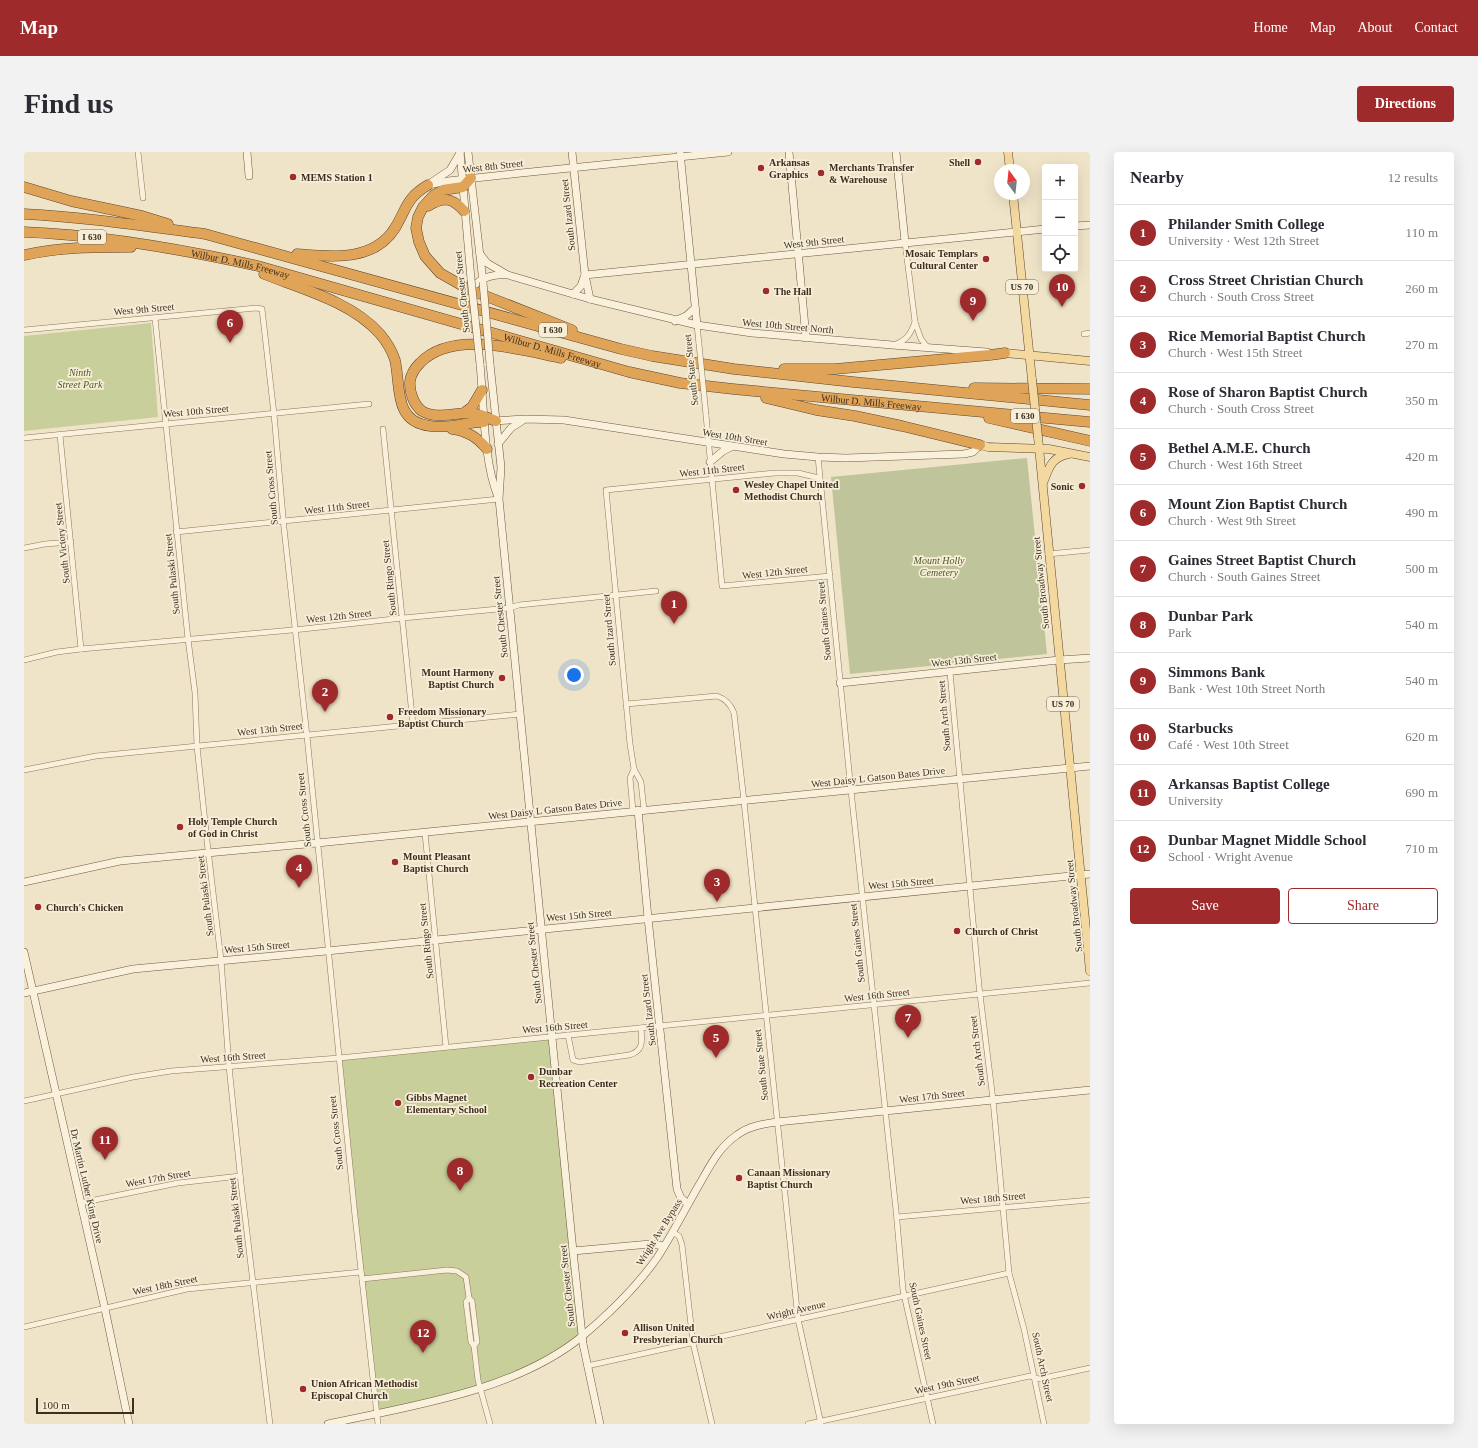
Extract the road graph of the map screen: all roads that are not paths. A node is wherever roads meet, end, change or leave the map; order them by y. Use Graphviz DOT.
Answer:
graph roads {
  1 [pos="138,152"];
  2 [pos="246,152"];
  3 [pos="468,152"];
  4 [pos="572,152"];
  5 [pos="728,152"];
  6 [pos="789,152"];
  7 [pos="896,152"];
  8 [pos="1008,152"];
  9 [pos="460,153"];
  10 [pos="680,155"];
  11 [pos="1009,164"];
  12 [pos="574,168"];
  13 [pos="249,176"];
  14 [pos="465,182"];
  15 [pos="428,185"];
  16 [pos="24,187"];
  17 [pos="143,198"];
  18 [pos="1013,200"];
  19 [pos="464,211"];
  20 [pos="420,212"];
  21 [pos="24,214"];
  22 [pos="1090,224"];
  23 [pos="1078,226"];
  24 [pos="1042,229"];
  25 [pos="24,232"];
  26 [pos="1016,232"];
  27 [pos="205,234"];
  28 [pos="905,242"];
  29 [pos="160,246"];
  30 [pos="271,251"];
  31 [pos="480,254"];
  32 [pos="799,254"];
  33 [pos="24,255"];
  34 [pos="229,260"];
  35 [pos="691,265"];
  36 [pos="508,275"];
  37 [pos="585,275"];
  38 [pos="478,280"];
  39 [pos="573,294"];
  40 [pos="590,299"];
  41 [pos="695,308"];
  42 [pos="263,314"];
  43 [pos="155,318"];
  44 [pos="675,321"];
  45 [pos="915,322"];
  46 [pos="697,325"];
  47 [pos="24,330"];
  48 [pos="1090,333"];
  49 [pos="1084,334"];
  50 [pos="806,338"];
  51 [pos="892,345"];
  52 [pos="928,348"];
  53 [pos="621,349"];
  54 [pos="1005,353"];
  55 [pos="1029,355"];
  56 [pos="1090,361"];
  57 [pos="734,369"];
  58 [pos="629,372"];
  59 [pos="897,387"];
  60 [pos="1090,389"];
  61 [pos="482,390"];
  62 [pos="733,390"];
  63 [pos="369,404"];
  64 [pos="1090,405"];
  65 [pos="960,410"];
  66 [pos="464,413"];
  67 [pos="274,414"];
  68 [pos="484,419"];
  69 [pos="525,419"];
  70 [pos="496,421"];
  71 [pos="1090,422"];
  72 [pos="166,424"];
  73 [pos="440,426"];
  74 [pos="383,429"];
  75 [pos="60,434"];
  76 [pos="24,438"];
  77 [pos="1090,441"];
  78 [pos="708,442"];
  79 [pos="498,444"];
  80 [pos="980,445"];
  81 [pos="731,446"];
  82 [pos="1039,448"];
  83 [pos="487,449"];
  84 [pos="1075,454"];
  85 [pos="818,457"];
  86 [pos="1090,457"];
  87 [pos="710,462"];
  88 [pos="820,478"];
  89 [pos="712,479"];
  90 [pos="1042,486"];
  91 [pos="606,490"];
  92 [pos="499,499"];
  93 [pos="392,510"];
  94 [pos="284,521"];
  95 [pos="176,532"];
  96 [pos="70,542"];
  97 [pos="24,548"];
  98 [pos="1090,550"];
  99 [pos="1048,554"];
  100 [pos="830,576"];
  101 [pos="722,586"];
  102 [pos="656,591"];
  103 [pos="616,596"];
  104 [pos="509,608"];
  105 [pos="403,618"];
  106 [pos="295,629"];
  107 [pos="188,639"];
  108 [pos="81,649"];
  109 [pos="1090,658"];
  110 [pos="24,660"];
  111 [pos="1059,660"];
  112 [pos="950,672"];
  113 [pos="840,683"];
  114 [pos="626,704"];
  115 [pos="520,714"];
  116 [pos="413,725"];
  117 [pos="307,736"];
  118 [pos="198,746"];
  119 [pos="1090,766"];
  120 [pos="1069,768"];
  121 [pos="634,769"];
  122 [pos="24,770"];
  123 [pos="959,778"];
  124 [pos="851,790"];
  125 [pos="744,801"];
  126 [pos="638,810"];
  127 [pos="530,821"];
  128 [pos="425,833"];
  129 [pos="318,843"];
  130 [pos="209,853"];
  131 [pos="1090,874"];
  132 [pos="1080,876"];
  133 [pos="24,882"];
  134 [pos="970,886"];
  135 [pos="863,897"];
  136 [pos="755,907"];
  137 [pos="648,918"];
  138 [pos="541,928"];
  139 [pos="435,940"];
  140 [pos="328,951"];
  141 [pos="24,952"];
  142 [pos="221,960"];
  143 [pos="1090,971"];
  144 [pos="1090,983"];
  145 [pos="33,991"];
  146 [pos="24,993"];
  147 [pos="980,994"];
  148 [pos="874,1004"];
  149 [pos="766,1015"];
  150 [pos="660,1025"];
  151 [pos="641,1028"];
  152 [pos="568,1035"];
  153 [pos="552,1036"];
  154 [pos="446,1047"];
  155 [pos="338,1058"];
  156 [pos="229,1066"];
  157 [pos="1090,1090"];
  158 [pos="55,1094"];
  159 [pos="992,1100"];
  160 [pos="24,1101"];
  161 [pos="886,1111"];
  162 [pos="777,1122"];
  163 [pos="240,1176"];
  164 [pos="1090,1200"];
  165 [pos="80,1203"];
  166 [pos="688,1204"];
  167 [pos="1003,1207"];
  168 [pos="897,1217"];
  169 [pos="672,1232"];
  170 [pos="664,1246"];
  171 [pos="573,1251"];
  172 [pos="361,1272"];
  173 [pos="1009,1273"];
  174 [pos="362,1279"];
  175 [pos="252,1282"];
  176 [pos="904,1295"];
  177 [pos="105,1309"];
  178 [pos="798,1319"];
  179 [pos="24,1326"];
  180 [pos="582,1336"];
  181 [pos="693,1343"];
  182 [pos="587,1366"];
  183 [pos="1090,1368"];
  184 [pos="1035,1377"];
  185 [pos="480,1388"];
  186 [pos="927,1398"];
  187 [pos="376,1413"];
  188 [pos="820,1423"];
  189 [pos="129,1424"];
  190 [pos="270,1424"];
  191 [pos="328,1424"];
  192 [pos="378,1424"];
  193 [pos="490,1424"];
  194 [pos="600,1424"];
  195 [pos="712,1424"];
  196 [pos="808,1424"];
  197 [pos="933,1424"];
  198 [pos="1044,1424"];
  1 -- 17 [label="street"];
  2 -- 13 [label="main road"];
  3 -- 14 [label="main road, South Chester Street"];
  4 -- 12 [label="main road, South Izard Street"];
  5 -- 10 [label="main road, West 8th Street"];
  6 -- 32 [label="main road"];
  7 -- 28 [label="main road"];
  8 -- 11 [label="main road"];
  9 -- 14 [label="main road, South Chester Street"];
  9 -- 15 [label="main road"];
  10 -- 12 [label="main road, West 8th Street"];
  10 -- 35 [label="main road, South State Street"];
  12 -- 14 [label="main road, West 8th Street"];
  12 -- 37 [label="main road, South Izard Street"];
  14 -- 15 [label="main road, West 8th Street"];
  14 -- 19 [label="main road, South Chester Street"];
  14 -- 20 [label="highway"];
  14 -- 31 [label="main road, South Chester Street"];
  15 -- 30 [label="highway"];
  16 -- 27 [label="highway"];
  18 -- 26 [label="main road, South Broadway Street / US 70"];
  19 -- 20 [label="highway"];
  19 -- 38 [label="main road, South Chester Street"];
  20 -- 53 [label="highway"];
  21 -- 27 [label="highway, Wilbur D. Mills Freeway / I 630"];
  22 -- 23 [label="main road"];
  24 -- 26 [label="main road, West 9th Street"];
  25 -- 29 [label="highway, Wilbur D. Mills Freeway / I 630"];
  26 -- 28 [label="main road, West 9th Street"];
  26 -- 55 [label="main road, South Broadway Street / US 70"];
  27 -- 30 [label="highway, Wilbur D. Mills Freeway / I 630"];
  28 -- 32 [label="main road, West 9th Street"];
  28 -- 45 [label="street"];
  29 -- 33 [label="highway"];
  29 -- 34 [label="highway, Wilbur D. Mills Freeway / I 630"];
  30 -- 53 [label="highway, Wilbur D. Mills Freeway / I 630"];
  31 -- 36 [label="main road"];
  31 -- 38 [label="main road, South Chester Street"];
  32 -- 35 [label="main road, West 9th Street"];
  32 -- 50 [label="main road"];
  34 -- 58 [label="highway, Wilbur D. Mills Freeway / I 630"];
  34 -- 73 [label="highway"];
  35 -- 37 [label="main road, West 9th Street"];
  35 -- 41 [label="main road, South State Street"];
  36 -- 38 [label="main road"];
  36 -- 39 [label="main road"];
  37 -- 39 [label="main road"];
  37 -- 40 [label="main road, South Izard Street"];
  38 -- 61 [label="main road, South Chester Street, bridge"];
  38 -- 70 [label="main road, South Chester Street, bridge"];
  39 -- 40 [label="main road, West 10th Street North"];
  40 -- 44 [label="main road, West 10th Street North"];
  41 -- 44 [label="main road"];
  41 -- 46 [label="main road, South State Street"];
  42 -- 43 [label="street, West 9th Street"];
  42 -- 67 [label="street, South Cross Street"];
  43 -- 47 [label="street, West 9th Street"];
  43 -- 72 [label="street, South Pulaski Street"];
  44 -- 46 [label="main road, West 10th Street North"];
  45 -- 51 [label="street"];
  45 -- 52 [label="street"];
  46 -- 50 [label="main road, West 10th Street North"];
  46 -- 78 [label="street, South State Street, bridge"];
  48 -- 49 [label="street"];
  50 -- 51 [label="main road, West 10th Street North"];
  51 -- 52 [label="main road, West 10th Street North"];
  52 -- 54 [label="main road, West 10th Street North"];
  53 -- 57 [label="highway, Wilbur D. Mills Freeway / I 630"];
  54 -- 55 [label="main road"];
  54 -- 57 [label="highway"];
  55 -- 56 [label="main road"];
  55 -- 82 [label="main road, South Broadway Street / US 70, bridge"];
  57 -- 59 [label="highway, Wilbur D. Mills Freeway / I 630"];
  58 -- 62 [label="highway, Wilbur D. Mills Freeway / I 630"];
  58 -- 66 [label="highway"];
  59 -- 60 [label="highway"];
  59 -- 64 [label="highway, Wilbur D. Mills Freeway / I 630"];
  61 -- 66 [label="highway"];
  61 -- 68 [label="main road, South Chester Street"];
  62 -- 65 [label="highway, Wilbur D. Mills Freeway / I 630"];
  62 -- 80 [label="highway"];
  63 -- 67 [label="street, West 10th Street"];
  65 -- 71 [label="highway, Wilbur D. Mills Freeway / I 630"];
  65 -- 77 [label="highway"];
  66 -- 68 [label="highway"];
  67 -- 72 [label="street, West 10th Street"];
  67 -- 94 [label="street, South Cross Street"];
  68 -- 70 [label="highway"];
  68 -- 73 [label="highway"];
  68 -- 83 [label="main road, South Chester Street"];
  69 -- 70 [label="main road, West 10th Street"];
  69 -- 78 [label="main road, West 10th Street"];
  69 -- 79 [label="main road"];
  70 -- 79 [label="main road, South Chester Street"];
  72 -- 75 [label="street, West 10th Street"];
  72 -- 95 [label="street, South Pulaski Street"];
  73 -- 83 [label="highway"];
  74 -- 93 [label="street, South Ringo Street"];
  75 -- 76 [label="street, West 10th Street"];
  75 -- 96 [label="street, South Victory Street"];
  78 -- 81 [label="main road, West 10th Street"];
  78 -- 87 [label="street, South State Street"];
  79 -- 92 [label="main road, South Chester Street"];
  80 -- 82 [label="main road"];
  80 -- 85 [label="main road, West 10th Street"];
  81 -- 85 [label="main road, West 10th Street"];
  81 -- 87 [label="main road"];
  82 -- 84 [label="main road"];
  82 -- 90 [label="main road, South Broadway Street / US 70"];
  83 -- 92 [label="main road, South Chester Street"];
  84 -- 86 [label="main road"];
  84 -- 90 [label="main road"];
  85 -- 88 [label="street, South Gaines Street"];
  87 -- 89 [label="street, South State Street"];
  88 -- 89 [label="street, West 11th Street"];
  88 -- 100 [label="street, South Gaines Street"];
  89 -- 91 [label="street, West 11th Street"];
  89 -- 101 [label="street, South State Street"];
  90 -- 99 [label="main road, South Broadway Street / US 70"];
  91 -- 103 [label="street, South Izard Street"];
  92 -- 93 [label="street, West 11th Street"];
  92 -- 104 [label="main road, South Chester Street"];
  93 -- 94 [label="street, West 11th Street"];
  93 -- 105 [label="street, South Ringo Street"];
  94 -- 95 [label="street, West 11th Street"];
  94 -- 106 [label="street, South Cross Street"];
  95 -- 107 [label="street, South Pulaski Street"];
  96 -- 97 [label="street"];
  96 -- 108 [label="street, South Victory Street"];
  98 -- 99 [label="street"];
  99 -- 111 [label="main road, South Broadway Street / US 70"];
  100 -- 101 [label="street, West 12th Street"];
  100 -- 113 [label="street, South Gaines Street"];
  102 -- 103 [label="street, West 12th Street"];
  103 -- 104 [label="street, West 12th Street"];
  103 -- 114 [label="street, South Izard Street"];
  104 -- 105 [label="street, West 12th Street"];
  104 -- 115 [label="main road, South Chester Street"];
  105 -- 106 [label="street, West 12th Street"];
  105 -- 116 [label="street, South Ringo Street"];
  106 -- 107 [label="street, West 12th Street"];
  106 -- 117 [label="street, South Cross Street"];
  107 -- 108 [label="street, West 12th Street"];
  107 -- 118 [label="street, South Pulaski Street"];
  108 -- 110 [label="street, West 12th Street"];
  109 -- 111 [label="main road, West 13th Street"];
  111 -- 112 [label="main road, West 13th Street"];
  111 -- 120 [label="main road, South Broadway Street / US 70"];
  112 -- 113 [label="main road, West 13th Street"];
  112 -- 123 [label="street, South Arch Street"];
  113 -- 124 [label="street, South Gaines Street"];
  114 -- 121 [label="street, South Izard Street"];
  114 -- 125 [label="street, South State Street"];
  115 -- 116 [label="street, West 13th Street"];
  115 -- 127 [label="main road, South Chester Street"];
  116 -- 117 [label="street, West 13th Street"];
  117 -- 118 [label="street, West 13th Street"];
  117 -- 129 [label="street, South Cross Street"];
  118 -- 122 [label="street, West 13th Street"];
  118 -- 130 [label="street, South Pulaski Street"];
  119 -- 120 [label="main road, West Daisy L Gatson Bates Drive"];
  120 -- 123 [label="main road, West Daisy L Gatson Bates Drive"];
  120 -- 132 [label="main road, South Broadway Street / US 70"];
  121 -- 126 [label="street, South Izard Street"];
  121 -- 126 [label="street, South Izard Street"];
  123 -- 124 [label="main road, West Daisy L Gatson Bates Drive"];
  123 -- 134 [label="street, South Arch Street"];
  124 -- 125 [label="main road, West Daisy L Gatson Bates Drive"];
  124 -- 135 [label="street, South Gaines Street"];
  125 -- 126 [label="main road, West Daisy L Gatson Bates Drive"];
  125 -- 136 [label="street, South State Street"];
  126 -- 127 [label="main road, West Daisy L Gatson Bates Drive"];
  126 -- 137 [label="main road, South Izard Street"];
  127 -- 128 [label="main road, West Daisy L Gatson Bates Drive"];
  127 -- 138 [label="main road, South Chester Street"];
  128 -- 129 [label="main road, West Daisy L Gatson Bates Drive"];
  128 -- 139 [label="street, South Ringo Street"];
  129 -- 130 [label="main road, West Daisy L Gatson Bates Drive"];
  129 -- 140 [label="street, South Cross Street"];
  130 -- 133 [label="main road, West Daisy L Gatson Bates Drive"];
  130 -- 142 [label="street, South Pulaski Street"];
  131 -- 132 [label="main road, West 15th Street"];
  132 -- 134 [label="main road, West 15th Street"];
  132 -- 143 [label="main road, South Broadway Street / US 70"];
  134 -- 135 [label="main road, West 15th Street"];
  134 -- 147 [label="street, South Arch Street"];
  135 -- 136 [label="main road, West 15th Street"];
  135 -- 148 [label="street, South Gaines Street"];
  136 -- 137 [label="main road, West 15th Street"];
  136 -- 149 [label="street, South State Street"];
  137 -- 138 [label="main road, West 15th Street"];
  137 -- 150 [label="main road, South Izard Street"];
  138 -- 139 [label="main road, West 15th Street"];
  138 -- 153 [label="main road, South Chester Street"];
  139 -- 140 [label="main road, West 15th Street"];
  139 -- 154 [label="street, South Ringo Street"];
  140 -- 142 [label="main road, West 15th Street"];
  140 -- 155 [label="street, South Cross Street"];
  141 -- 145 [label="main road, Dr Martin Luther King Drive"];
  142 -- 145 [label="main road, West 15th Street"];
  142 -- 156 [label="street, South Pulaski Street"];
  144 -- 147 [label="street, West 16th Street"];
  145 -- 146 [label="main road, West 15th Street"];
  145 -- 158 [label="main road, Dr Martin Luther King Drive"];
  147 -- 148 [label="street, West 16th Street"];
  147 -- 159 [label="street, South Arch Street"];
  148 -- 149 [label="street, West 16th Street"];
  148 -- 161 [label="street, South Gaines Street"];
  149 -- 150 [label="street, West 16th Street"];
  149 -- 162 [label="street, South State Street"];
  150 -- 151 [label="street, West 16th Street"];
  150 -- 166 [label="main road, South Izard Street"];
  151 -- 152 [label="street, West 16th Street"];
  151 -- 152 [label="street"];
  152 -- 153 [label="street, West 16th Street"];
  153 -- 154 [label="street, West 16th Street"];
  153 -- 171 [label="main road, South Chester Street"];
  154 -- 155 [label="street, West 16th Street"];
  155 -- 156 [label="street, West 16th Street"];
  155 -- 172 [label="street, South Cross Street"];
  156 -- 158 [label="street, West 16th Street"];
  156 -- 163 [label="street, South Pulaski Street"];
  157 -- 159 [label="main road, West 17th Street"];
  158 -- 160 [label="street, West 16th Street"];
  158 -- 165 [label="main road, Dr Martin Luther King Drive"];
  159 -- 161 [label="main road, West 17th Street"];
  159 -- 167 [label="street, South Arch Street"];
  161 -- 162 [label="main road, West 17th Street"];
  161 -- 168 [label="street, South Gaines Street"];
  162 -- 166 [label="main road, Wright Ave Bypass"];
  162 -- 178 [label="street, South State Street"];
  163 -- 165 [label="street, West 17th Street"];
  163 -- 175 [label="street, South Pulaski Street"];
  164 -- 167 [label="street, West 18th Street"];
  165 -- 177 [label="main road, Dr Martin Luther King Drive"];
  166 -- 169 [label="main road, Wright Ave Bypass"];
  167 -- 168 [label="street, West 18th Street"];
  167 -- 173 [label="street, South Arch Street"];
  168 -- 176 [label="street, South Gaines Street"];
  169 -- 170 [label="main road, Wright Ave Bypass"];
  169 -- 181 [label="street"];
  170 -- 171 [label="main road"];
  170 -- 180 [label="main road, Wright Ave Bypass"];
  171 -- 180 [label="main road, South Chester Street"];
  172 -- 174 [label="street, South Cross Street"];
  172 -- 175 [label="street, West 18th Street"];
  173 -- 176 [label="street, Wright Avenue"];
  173 -- 184 [label="street, South Arch Street"];
  174 -- 185 [label="street"];
  174 -- 187 [label="street, South Cross Street"];
  175 -- 177 [label="street, West 18th Street"];
  175 -- 190 [label="street, South Pulaski Street"];
  176 -- 178 [label="street, Wright Avenue"];
  176 -- 186 [label="street, South Gaines Street"];
  177 -- 179 [label="street, West 18th Street"];
  177 -- 189 [label="main road, Dr Martin Luther King Drive"];
  178 -- 181 [label="street, Wright Avenue"];
  178 -- 188 [label="street, South State Street"];
  180 -- 182 [label="main road, South Chester Street"];
  180 -- 185 [label="main road, Wright Ave Bypass"];
  181 -- 182 [label="street, Wright Avenue"];
  181 -- 195 [label="street"];
  182 -- 194 [label="main road, South Chester Street"];
  183 -- 184 [label="street, West 19th Street"];
  184 -- 186 [label="street, West 19th Street"];
  184 -- 198 [label="street, South Arch Street"];
  185 -- 187 [label="main road"];
  185 -- 193 [label="street"];
  186 -- 188 [label="street, West 19th Street"];
  186 -- 197 [label="street, South Gaines Street"];
  187 -- 191 [label="main road"];
  187 -- 192 [label="street, South Cross Street"];
  188 -- 196 [label="street, West 19th Street"];
}
